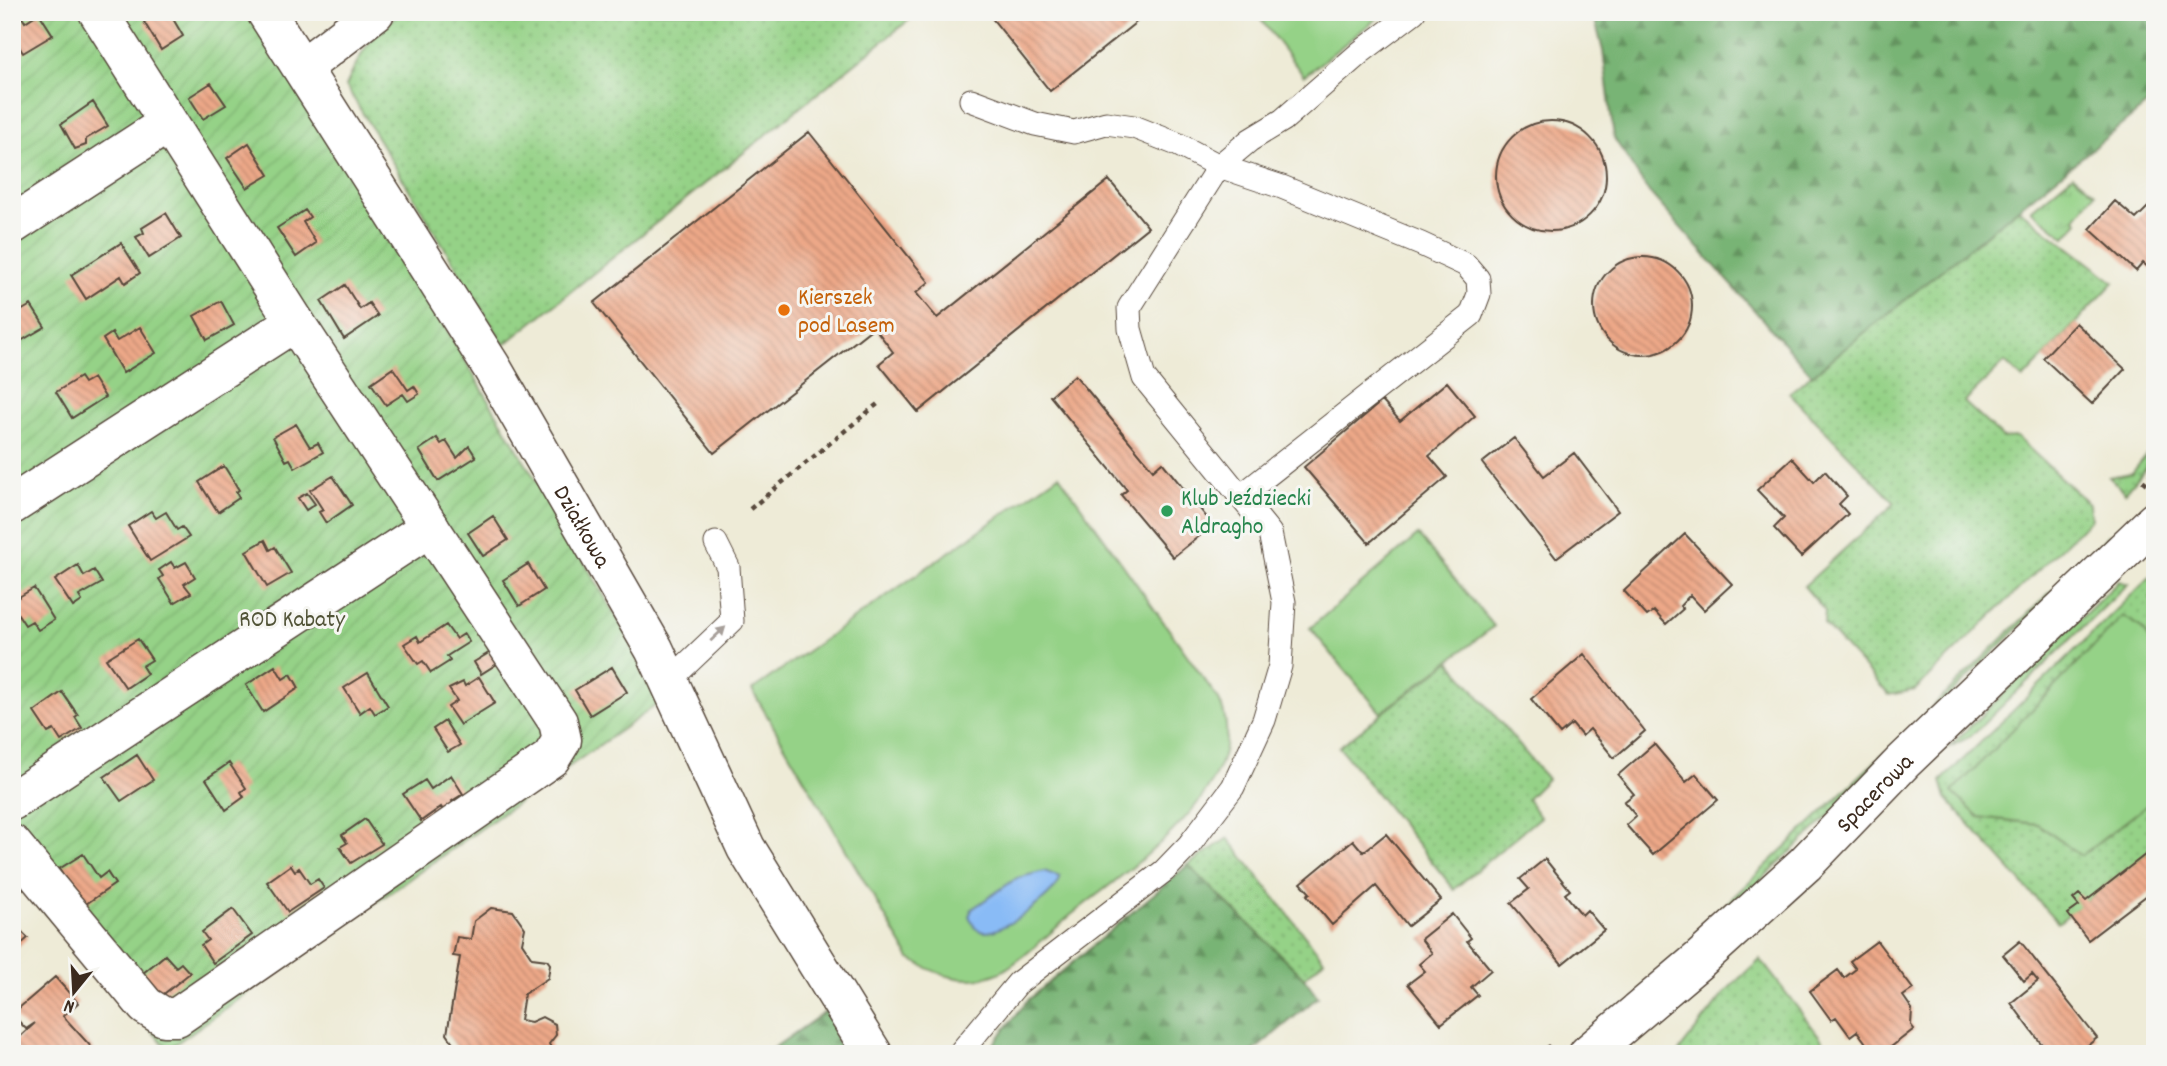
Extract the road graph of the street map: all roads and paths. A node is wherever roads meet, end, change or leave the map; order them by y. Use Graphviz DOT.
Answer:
graph roads {
  1 [pos="98,12"];
  2 [pos="266,12"];
  3 [pos="375,12"];
  4 [pos="1414,12"];
  5 [pos="302,68"];
  6 [pos="971,100"];
  7 [pos="167,124"];
  8 [pos="1219,166"];
  9 [pos="12,225"];
  10 [pos="295,322"];
  11 [pos="880,402"];
  12 [pos="1241,496"];
  13 [pos="12,505"];
  14 [pos="750,509"];
  15 [pos="2155,521"];
  16 [pos="430,527"];
  17 [pos="716,544"];
  18 [pos="668,681"];
  19 [pos="12,801"];
  20 [pos="12,844"];
  21 [pos="873,1054"];
  22 [pos="959,1054"];
  23 [pos="1588,1054"];
  1 -- 7 [label="street"];
  2 -- 5 [label="street, Działkowa"];
  3 -- 5 [label="street"];
  4 -- 8 [label="lane"];
  5 -- 18 [label="street, Działkowa"];
  6 -- 8 [label="lane"];
  7 -- 9 [label="street"];
  7 -- 10 [label="street"];
  8 -- 12 [label="lane"];
  8 -- 12 [label="lane"];
  10 -- 13 [label="street"];
  10 -- 16 [label="street"];
  11 -- 14 [label="path"];
  12 -- 22 [label="lane"];
  15 -- 23 [label="street, Spacerowa"];
  16 -- 19 [label="street"];
  16 -- 20 [label="street"];
  18 -- 17 [label="lane, one-way"];
  18 -- 21 [label="street, Działkowa"];
}
